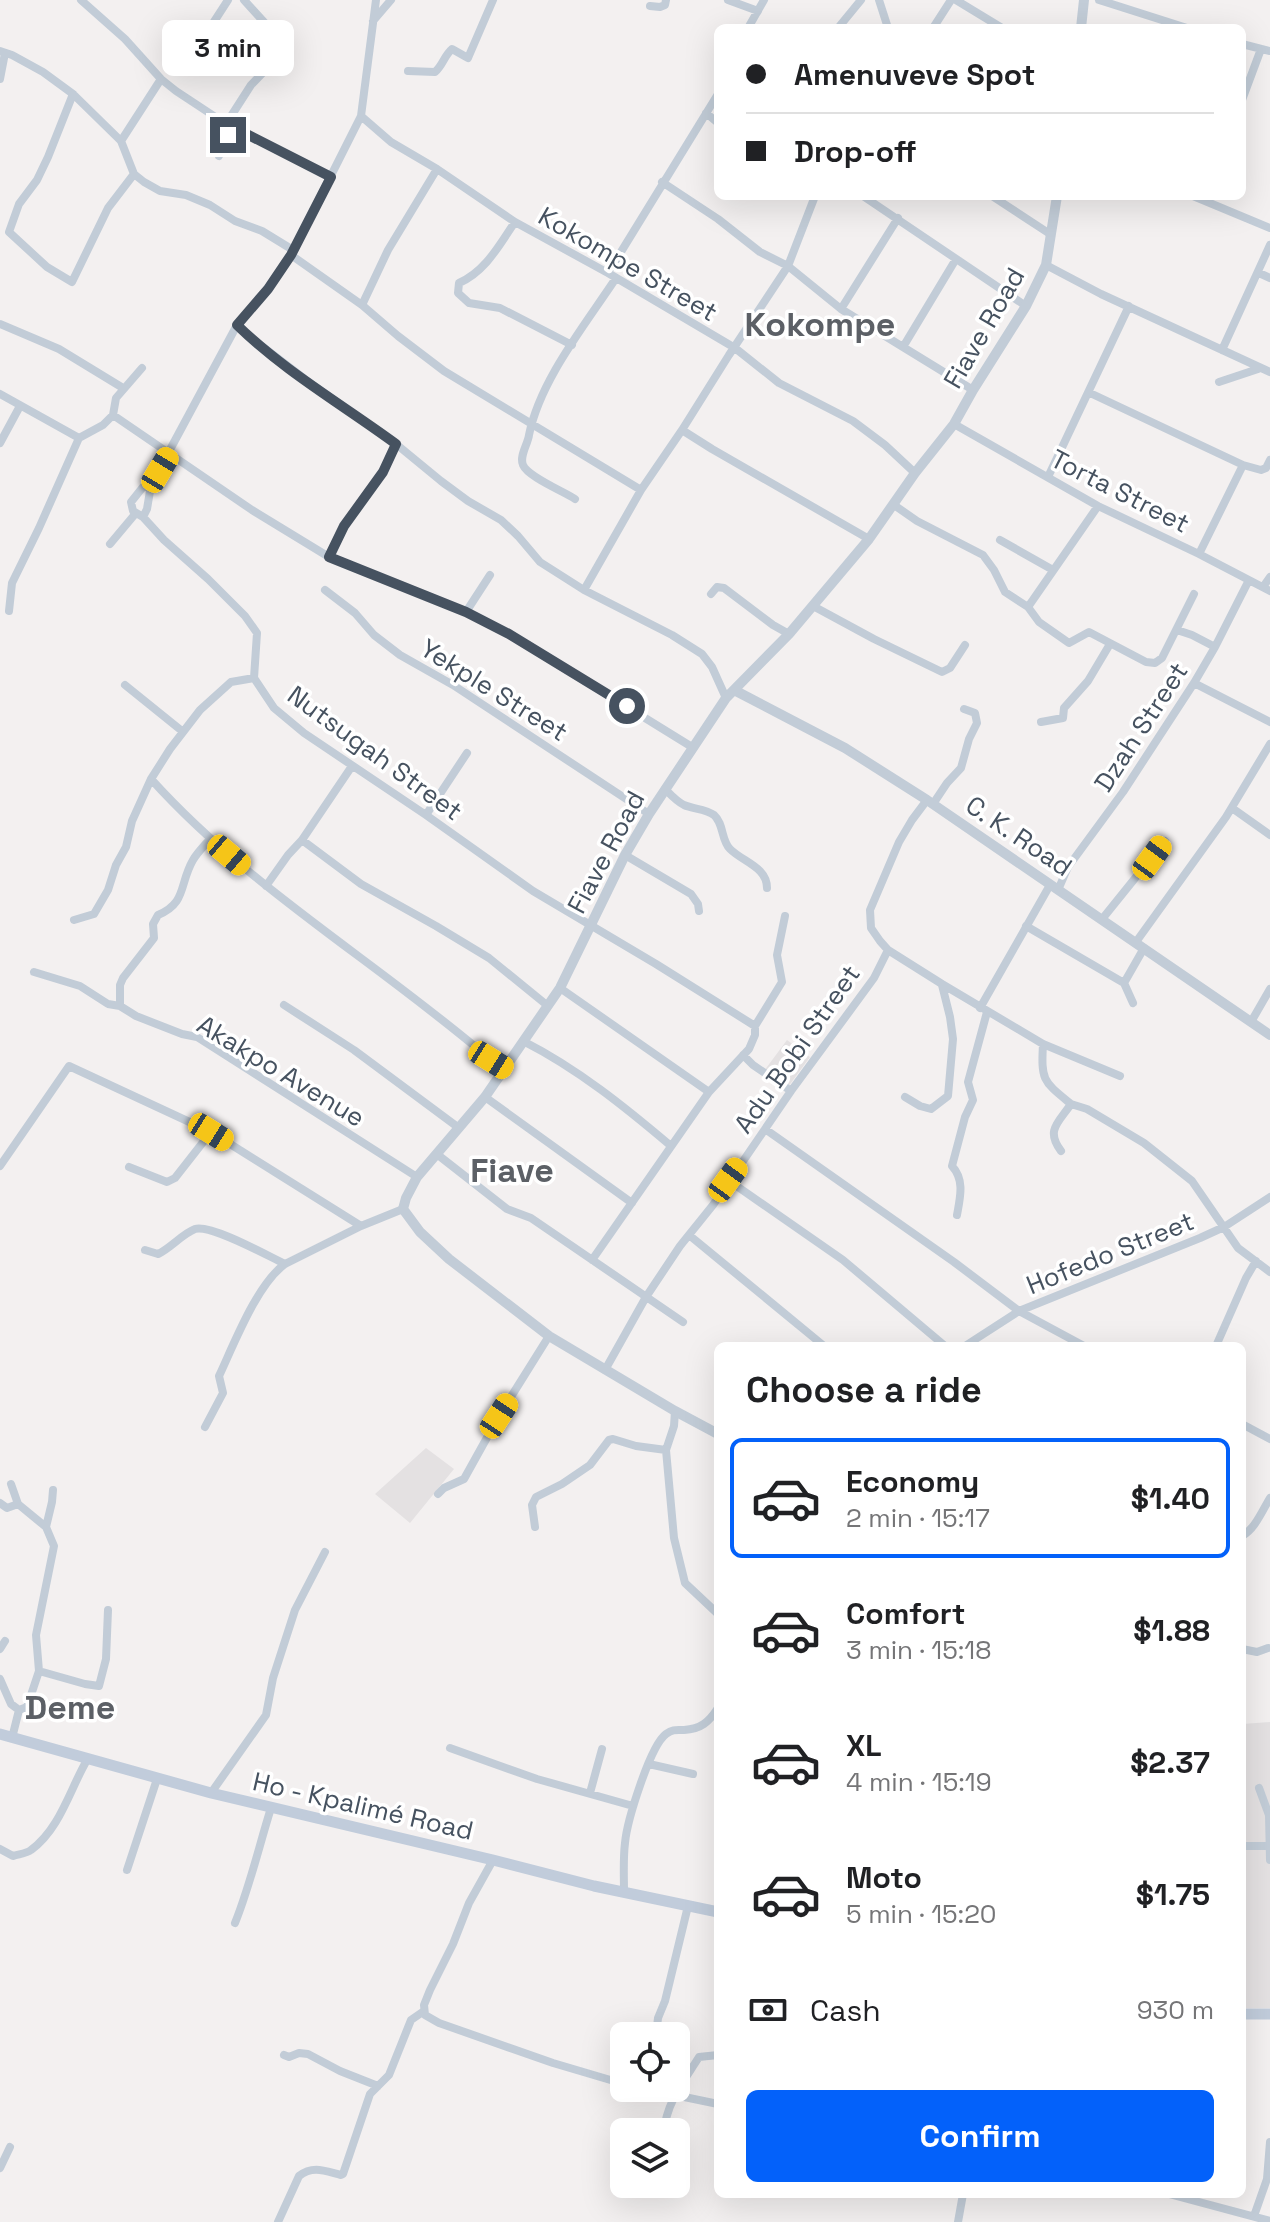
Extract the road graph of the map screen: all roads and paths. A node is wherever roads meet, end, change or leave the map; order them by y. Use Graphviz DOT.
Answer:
graph roads {
  1 [pos="81,0"];
  2 [pos="228,0"];
  3 [pos="244,0"];
  4 [pos="376,0"];
  5 [pos="391,0"];
  6 [pos="493,0"];
  7 [pos="666,0"];
  8 [pos="728,0"];
  9 [pos="764,0"];
  10 [pos="861,0"];
  11 [pos="879,0"];
  12 [pos="953,0"];
  13 [pos="1084,0"];
  14 [pos="1099,0"];
  15 [pos="650,6"];
  16 [pos="758,11"];
  17 [pos="373,22"];
  18 [pos="750,24"];
  19 [pos="841,24"];
  20 [pos="887,24"];
  21 [pos="936,24"];
  22 [pos="995,24"];
  23 [pos="1081,24"];
  24 [pos="1173,24"];
  25 [pos="206,34"];
  26 [pos="1265,50"];
  27 [pos="2,52"];
  28 [pos="408,71"];
  29 [pos="0,79"];
  30 [pos="161,79"];
  31 [pos="1246,91"];
  32 [pos="73,94"];
  33 [pos="714,100"];
  34 [pos="706,113"];
  35 [pos="361,116"];
  36 [pos="714,120"];
  37 [pos="227,125"];
  38 [pos="121,141"];
  39 [pos="219,156"];
  40 [pos="437,169"];
  41 [pos="134,174"];
  42 [pos="331,177"];
  43 [pos="662,182"];
  44 [pos="813,200"];
  45 [pos="869,200"];
  46 [pos="998,200"];
  47 [pos="1056,200"];
  48 [pos="1209,200"];
  49 [pos="898,218"];
  50 [pos="515,222"];
  51 [pos="1270,228"];
  52 [pos="1050,234"];
  53 [pos="1270,245"];
  54 [pos="292,253"];
  55 [pos="956,259"];
  56 [pos="1046,265"];
  57 [pos="788,266"];
  58 [pos="1259,273"];
  59 [pos="612,276"];
  60 [pos="1270,278"];
  61 [pos="362,305"];
  62 [pos="1026,306"];
  63 [pos="1129,306"];
  64 [pos="841,309"];
  65 [pos="0,324"];
  66 [pos="237,325"];
  67 [pos="572,345"];
  68 [pos="903,347"];
  69 [pos="735,348"];
  70 [pos="1222,350"];
  71 [pos="142,368"];
  72 [pos="1259,369"];
  73 [pos="1270,372"];
  74 [pos="1219,382"];
  75 [pos="123,388"];
  76 [pos="973,390"];
  77 [pos="1090,393"];
  78 [pos="0,394"];
  79 [pos="20,406"];
  80 [pos="113,415"];
  81 [pos="530,424"];
  82 [pos="954,424"];
  83 [pos="682,430"];
  84 [pos="79,438"];
  85 [pos="0,443"];
  86 [pos="396,444"];
  87 [pos="169,455"];
  88 [pos="1270,460"];
  89 [pos="1243,465"];
  90 [pos="915,473"];
  91 [pos="1048,477"];
  92 [pos="151,485"];
  93 [pos="641,490"];
  94 [pos="575,499"];
  95 [pos="894,505"];
  96 [pos="1098,506"];
  97 [pos="140,515"];
  98 [pos="869,539"];
  99 [pos="1000,540"];
  100 [pos="110,544"];
  101 [pos="1199,554"];
  102 [pos="329,557"];
  103 [pos="1053,570"];
  104 [pos="490,575"];
  105 [pos="1270,577"];
  106 [pos="1249,580"];
  107 [pos="1266,589"];
  108 [pos="325,590"];
  109 [pos="584,590"];
  110 [pos="711,594"];
  111 [pos="1194,594"];
  112 [pos="813,606"];
  113 [pos="1028,607"];
  114 [pos="9,611"];
  115 [pos="466,612"];
  116 [pos="1177,630"];
  117 [pos="789,634"];
  118 [pos="1110,644"];
  119 [pos="965,645"];
  120 [pos="1215,647"];
  121 [pos="254,678"];
  122 [pos="1194,683"];
  123 [pos="125,685"];
  124 [pos="730,694"];
  125 [pos="964,709"];
  126 [pos="1041,722"];
  127 [pos="1270,722"];
  128 [pos="182,731"];
  129 [pos="1270,744"];
  130 [pos="692,747"];
  131 [pos="467,753"];
  132 [pos="352,766"];
  133 [pos="151,779"];
  134 [pos="665,789"];
  135 [pos="930,802"];
  136 [pos="1232,808"];
  137 [pos="649,814"];
  138 [pos="426,815"];
  139 [pos="1270,835"];
  140 [pos="210,839"];
  141 [pos="302,840"];
  142 [pos="1165,841"];
  143 [pos="625,855"];
  144 [pos="266,886"];
  145 [pos="1054,887"];
  146 [pos="767,888"];
  147 [pos="699,911"];
  148 [pos="785,916"];
  149 [pos="1103,918"];
  150 [pos="74,920"];
  151 [pos="591,926"];
  152 [pos="1026,926"];
  153 [pos="1140,945"];
  154 [pos="888,950"];
  155 [pos="34,972"];
  156 [pos="1124,983"];
  157 [pos="942,984"];
  158 [pos="560,988"];
  159 [pos="1270,989"];
  160 [pos="1133,1003"];
  161 [pos="284,1005"];
  162 [pos="120,1006"];
  163 [pos="548,1006"];
  164 [pos="984,1010"];
  165 [pos="1251,1022"];
  166 [pos="755,1026"];
  167 [pos="1270,1035"];
  168 [pos="523,1041"];
  169 [pos="1043,1044"];
  170 [pos="743,1055"];
  171 [pos="753,1065"];
  172 [pos="732,1067"];
  173 [pos="505,1069"];
  174 [pos="1120,1076"];
  175 [pos="791,1091"];
  176 [pos="709,1092"];
  177 [pos="485,1097"];
  178 [pos="905,1097"];
  179 [pos="1071,1104"];
  180 [pos="459,1128"];
  181 [pos="765,1129"];
  182 [pos="211,1132"];
  183 [pos="671,1146"];
  184 [pos="1061,1151"];
  185 [pos="438,1155"];
  186 [pos="0,1166"];
  187 [pos="129,1167"];
  188 [pos="417,1177"];
  189 [pos="728,1180"];
  190 [pos="1270,1197"];
  191 [pos="632,1203"];
  192 [pos="403,1209"];
  193 [pos="957,1215"];
  194 [pos="361,1226"];
  195 [pos="1224,1227"];
  196 [pos="689,1235"];
  197 [pos="145,1250"];
  198 [pos="592,1260"];
  199 [pos="1256,1261"];
  200 [pos="285,1264"];
  201 [pos="1270,1272"];
  202 [pos="646,1297"];
  203 [pos="1019,1311"];
  204 [pos="683,1322"];
  205 [pos="549,1336"];
  206 [pos="819,1342"];
  207 [pos="940,1342"];
  208 [pos="971,1342"];
  209 [pos="1077,1342"];
  210 [pos="1218,1342"];
  211 [pos="605,1370"];
  212 [pos="675,1411"];
  213 [pos="1246,1426"];
  214 [pos="205,1427"];
  215 [pos="714,1432"];
  216 [pos="1270,1439"];
  217 [pos="666,1450"];
  218 [pos="11,1484"];
  219 [pos="53,1490"];
  220 [pos="438,1494"];
  221 [pos="1270,1498"];
  222 [pos="0,1503"];
  223 [pos="18,1504"];
  224 [pos="46,1527"];
  225 [pos="535,1527"];
  226 [pos="1246,1534"];
  227 [pos="325,1552"];
  228 [pos="108,1610"];
  229 [pos="714,1610"];
  230 [pos="1269,1646"];
  231 [pos="1246,1650"];
  232 [pos="39,1671"];
  233 [pos="0,1679"];
  234 [pos="19,1710"];
  235 [pos="714,1714"];
  236 [pos="6,1736"];
  237 [pos="450,1748"];
  238 [pos="602,1749"];
  239 [pos="87,1760"];
  240 [pos="649,1764"];
  241 [pos="693,1774"];
  242 [pos="157,1779"];
  243 [pos="1259,1788"];
  244 [pos="211,1793"];
  245 [pos="590,1793"];
  246 [pos="633,1806"];
  247 [pos="271,1808"];
  248 [pos="1246,1846"];
  249 [pos="1269,1846"];
  250 [pos="0,1849"];
  251 [pos="493,1860"];
  252 [pos="1270,1860"];
  253 [pos="127,1870"];
  254 [pos="624,1892"];
  255 [pos="688,1906"];
  256 [pos="714,1911"];
  257 [pos="235,1923"];
  258 [pos="424,2011"];
  259 [pos="1246,2014"];
  260 [pos="1270,2014"];
  261 [pos="658,2022"];
  262 [pos="284,2055"];
  263 [pos="714,2055"];
  264 [pos="690,2071"];
  265 [pos="610,2080"];
  266 [pos="378,2086"];
  267 [pos="690,2098"];
  268 [pos="714,2103"];
  269 [pos="1270,2142"];
  270 [pos="10,2147"];
  271 [pos="0,2168"];
  272 [pos="962,2198"];
  273 [pos="1184,2198"];
  274 [pos="1254,2216"];
  275 [pos="1270,2221"];
  276 [pos="278,2222"];
  277 [pos="958,2222"];
  1 -- 30 [label="street"];
  2 -- 25 [label="street"];
  3 -- 37 [label="street"];
  4 -- 17 [label="street"];
  5 -- 17 [label="street"];
  6 -- 28 [label="street"];
  7 -- 15 [label="street"];
  8 -- 16 [label="street"];
  9 -- 16 [label="street"];
  10 -- 19 [label="street"];
  11 -- 20 [label="street"];
  12 -- 21 [label="street"];
  12 -- 22 [label="street"];
  13 -- 23 [label="street"];
  14 -- 24 [label="street"];
  16 -- 18 [label="street"];
  17 -- 35 [label="street"];
  26 -- 31 [label="street"];
  27 -- 29 [label="street"];
  27 -- 32 [label="street"];
  30 -- 37 [label="street"];
  30 -- 38 [label="street"];
  32 -- 38 [label="street"];
  32 -- 41 [label="street"];
  33 -- 34 [label="street"];
  34 -- 36 [label="street"];
  34 -- 43 [label="street"];
  35 -- 40 [label="street, Kokompe Street"];
  35 -- 42 [label="street"];
  37 -- 39 [label="street"];
  37 -- 42 [label="street"];
  38 -- 41 [label="street"];
  40 -- 50 [label="street, Kokompe Street"];
  40 -- 61 [label="street"];
  41 -- 54 [label="street"];
  42 -- 54 [label="street"];
  43 -- 57 [label="street"];
  43 -- 59 [label="street"];
  44 -- 57 [label="street"];
  45 -- 49 [label="street"];
  46 -- 52 [label="street"];
  47 -- 52 [label="street, Fiave Road"];
  48 -- 51 [label="street"];
  49 -- 55 [label="street"];
  49 -- 64 [label="street"];
  50 -- 59 [label="street, Kokompe Street"];
  50 -- 67 [label="street"];
  52 -- 56 [label="street, Fiave Road"];
  53 -- 58 [label="street"];
  54 -- 61 [label="street"];
  54 -- 66 [label="street"];
  55 -- 62 [label="street"];
  55 -- 68 [label="street"];
  56 -- 62 [label="street, Fiave Road"];
  56 -- 63 [label="street"];
  57 -- 64 [label="street"];
  57 -- 69 [label="street"];
  58 -- 60 [label="street"];
  58 -- 70 [label="street"];
  59 -- 67 [label="street"];
  59 -- 69 [label="street, Kokompe Street"];
  61 -- 81 [label="street"];
  62 -- 76 [label="street, Fiave Road"];
  63 -- 70 [label="street"];
  63 -- 77 [label="street"];
  64 -- 68 [label="street"];
  65 -- 75 [label="street"];
  66 -- 86 [label="street"];
  66 -- 87 [label="street"];
  67 -- 81 [label="street"];
  68 -- 76 [label="street"];
  69 -- 83 [label="street"];
  69 -- 90 [label="street, Kokompe Street"];
  70 -- 72 [label="street"];
  71 -- 75 [label="street"];
  72 -- 73 [label="street"];
  72 -- 74 [label="street"];
  75 -- 80 [label="street"];
  76 -- 82 [label="street, Fiave Road"];
  77 -- 89 [label="street"];
  77 -- 91 [label="street"];
  78 -- 79 [label="street"];
  79 -- 84 [label="street"];
  79 -- 85 [label="street"];
  80 -- 84 [label="street"];
  80 -- 87 [label="street"];
  81 -- 93 [label="street"];
  81 -- 94 [label="street"];
  82 -- 90 [label="street, Fiave Road"];
  82 -- 91 [label="street, Torta Street"];
  83 -- 93 [label="street"];
  83 -- 98 [label="street"];
  84 -- 114 [label="street"];
  86 -- 102 [label="street"];
  86 -- 109 [label="street"];
  87 -- 92 [label="street"];
  87 -- 102 [label="street"];
  88 -- 89 [label="street"];
  89 -- 101 [label="street"];
  90 -- 95 [label="street, Fiave Road"];
  91 -- 96 [label="street, Torta Street"];
  92 -- 97 [label="street"];
  92 -- 97 [label="street"];
  93 -- 109 [label="street"];
  95 -- 98 [label="street, Fiave Road"];
  95 -- 113 [label="street"];
  96 -- 101 [label="street, Torta Street"];
  96 -- 103 [label="street"];
  97 -- 100 [label="street"];
  97 -- 121 [label="street, Nutsugah Street"];
  98 -- 112 [label="street, Fiave Road"];
  99 -- 103 [label="street"];
  101 -- 106 [label="street, Torta Street"];
  102 -- 115 [label="street"];
  103 -- 113 [label="street"];
  104 -- 115 [label="street"];
  105 -- 107 [label="street"];
  106 -- 107 [label="street, Torta Street"];
  106 -- 120 [label="street, Dzah Street"];
  108 -- 137 [label="street, Yekple Street"];
  109 -- 124 [label="street"];
  110 -- 117 [label="street"];
  111 -- 116 [label="street"];
  112 -- 117 [label="street, Fiave Road"];
  112 -- 119 [label="street"];
  113 -- 118 [label="street"];
  115 -- 130 [label="street"];
  116 -- 118 [label="street"];
  116 -- 120 [label="street"];
  117 -- 124 [label="street, Fiave Road"];
  118 -- 126 [label="street"];
  120 -- 122 [label="street, Dzah Street"];
  121 -- 128 [label="street"];
  121 -- 132 [label="street, Nutsugah Street"];
  122 -- 127 [label="street"];
  122 -- 145 [label="street, Dzah Street"];
  123 -- 128 [label="street"];
  124 -- 130 [label="street, Fiave Road"];
  124 -- 135 [label="street, C. K. Road"];
  125 -- 135 [label="street"];
  128 -- 133 [label="street"];
  129 -- 136 [label="street"];
  130 -- 134 [label="street, Fiave Road"];
  131 -- 138 [label="street"];
  132 -- 138 [label="street, Nutsugah Street"];
  132 -- 141 [label="street"];
  133 -- 140 [label="street"];
  133 -- 150 [label="street"];
  134 -- 137 [label="street, Fiave Road"];
  134 -- 146 [label="street"];
  135 -- 145 [label="street, C. K. Road"];
  135 -- 154 [label="street"];
  136 -- 139 [label="street"];
  136 -- 153 [label="street"];
  137 -- 143 [label="street, Fiave Road"];
  138 -- 151 [label="street, Nutsugah Street"];
  140 -- 144 [label="street"];
  140 -- 162 [label="street"];
  141 -- 144 [label="street"];
  141 -- 163 [label="street"];
  142 -- 149 [label="street"];
  143 -- 147 [label="street"];
  143 -- 151 [label="street, Fiave Road"];
  144 -- 173 [label="street"];
  145 -- 149 [label="street, C. K. Road"];
  145 -- 152 [label="street, Dzah Street"];
  148 -- 166 [label="street"];
  149 -- 153 [label="street, C. K. Road"];
  151 -- 158 [label="street, Fiave Road"];
  151 -- 166 [label="street, Nutsugah Street"];
  152 -- 156 [label="street"];
  152 -- 164 [label="street, Dzah Street"];
  153 -- 156 [label="street"];
  153 -- 165 [label="street, C. K. Road"];
  154 -- 157 [label="street"];
  154 -- 175 [label="street, Adu Bobi Street"];
  155 -- 162 [label="street, Akakpo Avenue"];
  156 -- 160 [label="street"];
  157 -- 164 [label="street"];
  157 -- 178 [label="street"];
  158 -- 163 [label="street, Fiave Road"];
  158 -- 176 [label="street"];
  159 -- 165 [label="street"];
  161 -- 180 [label="street"];
  162 -- 188 [label="street, Akakpo Avenue"];
  163 -- 168 [label="street, Fiave Road"];
  164 -- 169 [label="street"];
  164 -- 193 [label="street, Dzah Street"];
  165 -- 167 [label="street, C. K. Road"];
  166 -- 170 [label="street"];
  168 -- 173 [label="street, Fiave Road"];
  168 -- 183 [label="street"];
  169 -- 174 [label="street"];
  169 -- 179 [label="street"];
  170 -- 171 [label="street"];
  170 -- 172 [label="street"];
  171 -- 172 [label="street"];
  171 -- 175 [label="street"];
  172 -- 176 [label="street"];
  173 -- 177 [label="street, Fiave Road"];
  175 -- 181 [label="street, Adu Bobi Street"];
  176 -- 183 [label="street"];
  177 -- 180 [label="street, Fiave Road"];
  177 -- 191 [label="street"];
  179 -- 184 [label="street"];
  179 -- 195 [label="street"];
  180 -- 185 [label="street, Fiave Road"];
  181 -- 189 [label="street, Adu Bobi Street"];
  181 -- 203 [label="street"];
  182 -- 186 [label="street"];
  182 -- 187 [label="street"];
  182 -- 194 [label="street"];
  183 -- 191 [label="street"];
  185 -- 188 [label="street, Fiave Road"];
  185 -- 198 [label="street"];
  188 -- 192 [label="street, Fiave Road"];
  189 -- 196 [label="street, Adu Bobi Street"];
  189 -- 207 [label="street"];
  190 -- 195 [label="street, Hofedo Street"];
  191 -- 198 [label="street"];
  192 -- 194 [label="street"];
  192 -- 205 [label="street"];
  194 -- 200 [label="street"];
  195 -- 199 [label="street"];
  195 -- 203 [label="street, Hofedo Street"];
  196 -- 202 [label="street, Adu Bobi Street"];
  196 -- 206 [label="street"];
  197 -- 200 [label="street"];
  198 -- 202 [label="street"];
  199 -- 201 [label="street"];
  199 -- 210 [label="street"];
  200 -- 214 [label="street"];
  202 -- 204 [label="street"];
  202 -- 211 [label="street, Adu Bobi Street"];
  203 -- 208 [label="street, Hofedo Street"];
  203 -- 209 [label="street"];
  205 -- 211 [label="street"];
  205 -- 220 [label="street"];
  211 -- 212 [label="street"];
  212 -- 215 [label="street"];
  212 -- 217 [label="street"];
  213 -- 216 [label="street"];
  217 -- 225 [label="street"];
  217 -- 229 [label="street"];
  218 -- 223 [label="street"];
  219 -- 224 [label="street"];
  221 -- 226 [label="street"];
  222 -- 223 [label="street"];
  223 -- 224 [label="street"];
  224 -- 232 [label="street"];
  227 -- 244 [label="street"];
  228 -- 232 [label="street"];
  230 -- 231 [label="street"];
  232 -- 234 [label="street"];
  233 -- 234 [label="street"];
  234 -- 236 [label="street"];
  235 -- 240 [label="street"];
  236 -- 239 [label="main road, Ho - Kpalimé Road"];
  237 -- 245 [label="street"];
  238 -- 245 [label="street"];
  239 -- 242 [label="main road, Ho - Kpalimé Road"];
  239 -- 250 [label="street"];
  240 -- 241 [label="street"];
  240 -- 246 [label="street"];
  242 -- 244 [label="main road, Ho - Kpalimé Road"];
  242 -- 253 [label="street"];
  243 -- 249 [label="street"];
  244 -- 247 [label="main road, Ho - Kpalimé Road"];
  245 -- 246 [label="street"];
  246 -- 254 [label="street"];
  247 -- 251 [label="main road, Ho - Kpalimé Road"];
  247 -- 257 [label="street"];
  248 -- 249 [label="street"];
  249 -- 252 [label="street"];
  251 -- 254 [label="main road, Ho - Kpalimé Road"];
  251 -- 258 [label="street"];
  254 -- 255 [label="main road, Ho - Kpalimé Road"];
  255 -- 256 [label="main road, Ho - Kpalimé Road"];
  255 -- 261 [label="street"];
  258 -- 265 [label="street"];
  258 -- 266 [label="street"];
  259 -- 260 [label="main road"];
  262 -- 266 [label="street"];
  263 -- 264 [label="street"];
  266 -- 276 [label="street"];
  267 -- 268 [label="street"];
  269 -- 274 [label="street"];
  270 -- 271 [label="street"];
  272 -- 277 [label="street"];
  273 -- 274 [label="street"];
  274 -- 275 [label="street"];
}
